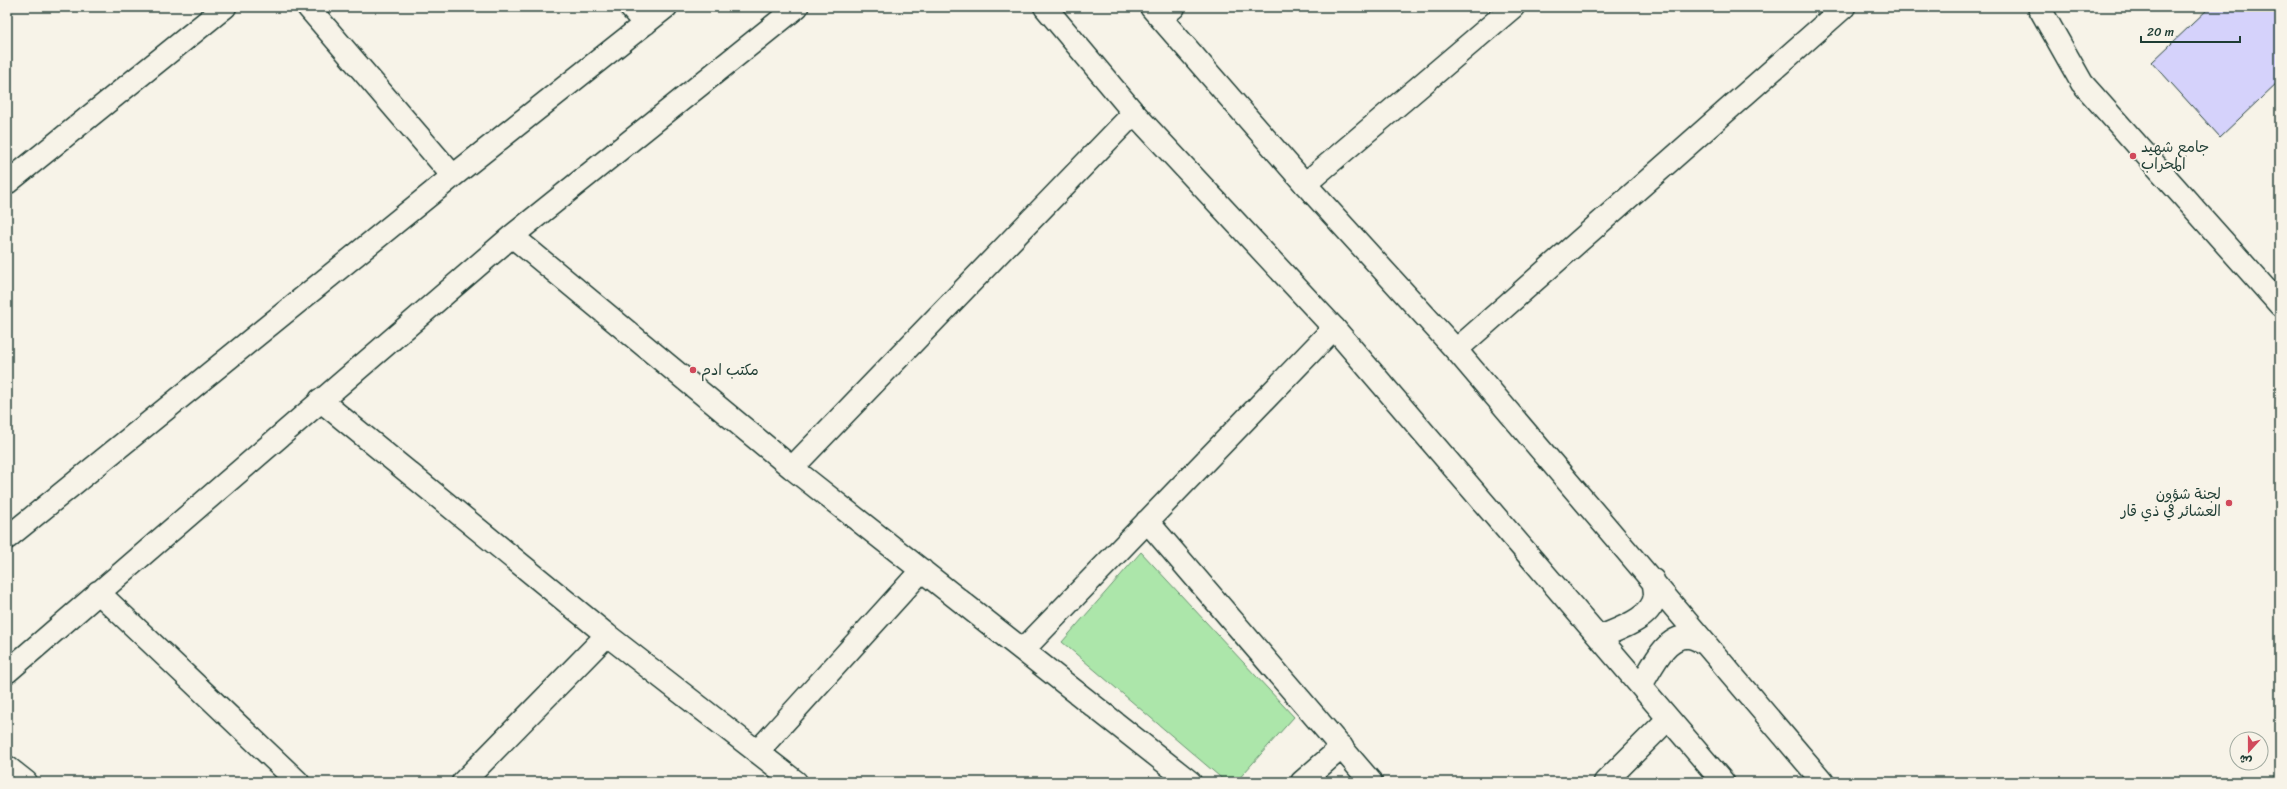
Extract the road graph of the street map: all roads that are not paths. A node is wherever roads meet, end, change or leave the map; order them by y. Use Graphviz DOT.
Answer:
graph roads {
  1 [pos="225,7"];
  2 [pos="308,7"];
  3 [pos="630,7"];
  4 [pos="666,7"];
  5 [pos="797,7"];
  6 [pos="1045,7"];
  7 [pos="1513,7"];
  8 [pos="1844,7"];
  9 [pos="2039,7"];
  10 [pos="1162,11"];
  11 [pos="645,24"];
  12 [pos="1134,114"];
  13 [pos="453,176"];
  14 [pos="7,183"];
  15 [pos="1306,184"];
  16 [pos="512,236"];
  17 [pos="2280,306"];
  18 [pos="1334,328"];
  19 [pos="1456,350"];
  20 [pos="320,400"];
  21 [pos="792,468"];
  22 [pos="1147,521"];
  23 [pos="7,538"];
  24 [pos="922,570"];
  25 [pos="1653,580"];
  26 [pos="98,592"];
  27 [pos="607,635"];
  28 [pos="1600,636"];
  29 [pos="1706,644"];
  30 [pos="1023,650"];
  31 [pos="7,672"];
  32 [pos="1641,685"];
  33 [pos="1668,719"];
  34 [pos="1342,747"];
  35 [pos="757,752"];
  36 [pos="7,768"];
  37 [pos="26,782"];
  38 [pos="298,782"];
  39 [pos="462,782"];
  40 [pos="796,782"];
  41 [pos="1190,782"];
  42 [pos="1302,782"];
  43 [pos="1371,782"];
  44 [pos="1605,782"];
  45 [pos="1723,782"];
  46 [pos="1823,782"];
  1 -- 14 [label="street"];
  2 -- 13 [label="street"];
  3 -- 11 [label="street"];
  4 -- 11 [label="street"];
  5 -- 16 [label="street"];
  6 -- 12 [label="street"];
  7 -- 15 [label="street"];
  8 -- 19 [label="street"];
  9 -- 17 [label="street"];
  10 -- 15 [label="street"];
  11 -- 13 [label="street"];
  12 -- 18 [label="street"];
  12 -- 21 [label="street"];
  13 -- 23 [label="street"];
  15 -- 19 [label="street"];
  16 -- 20 [label="street"];
  16 -- 21 [label="street"];
  18 -- 22 [label="street"];
  18 -- 28 [label="street"];
  19 -- 25 [label="street"];
  20 -- 26 [label="street"];
  20 -- 27 [label="street"];
  21 -- 24 [label="street"];
  22 -- 30 [label="street"];
  22 -- 34 [label="street"];
  24 -- 30 [label="street"];
  24 -- 35 [label="street"];
  25 -- 28 [label="street"];
  25 -- 29 [label="street"];
  26 -- 31 [label="street"];
  26 -- 38 [label="street"];
  27 -- 35 [label="street"];
  27 -- 39 [label="street"];
  28 -- 32 [label="street"];
  29 -- 32 [label="street"];
  29 -- 46 [label="street"];
  30 -- 41 [label="street"];
  32 -- 33 [label="street"];
  33 -- 44 [label="street"];
  33 -- 45 [label="street"];
  34 -- 42 [label="street"];
  34 -- 43 [label="street"];
  35 -- 40 [label="street"];
  36 -- 37 [label="street"];
}
